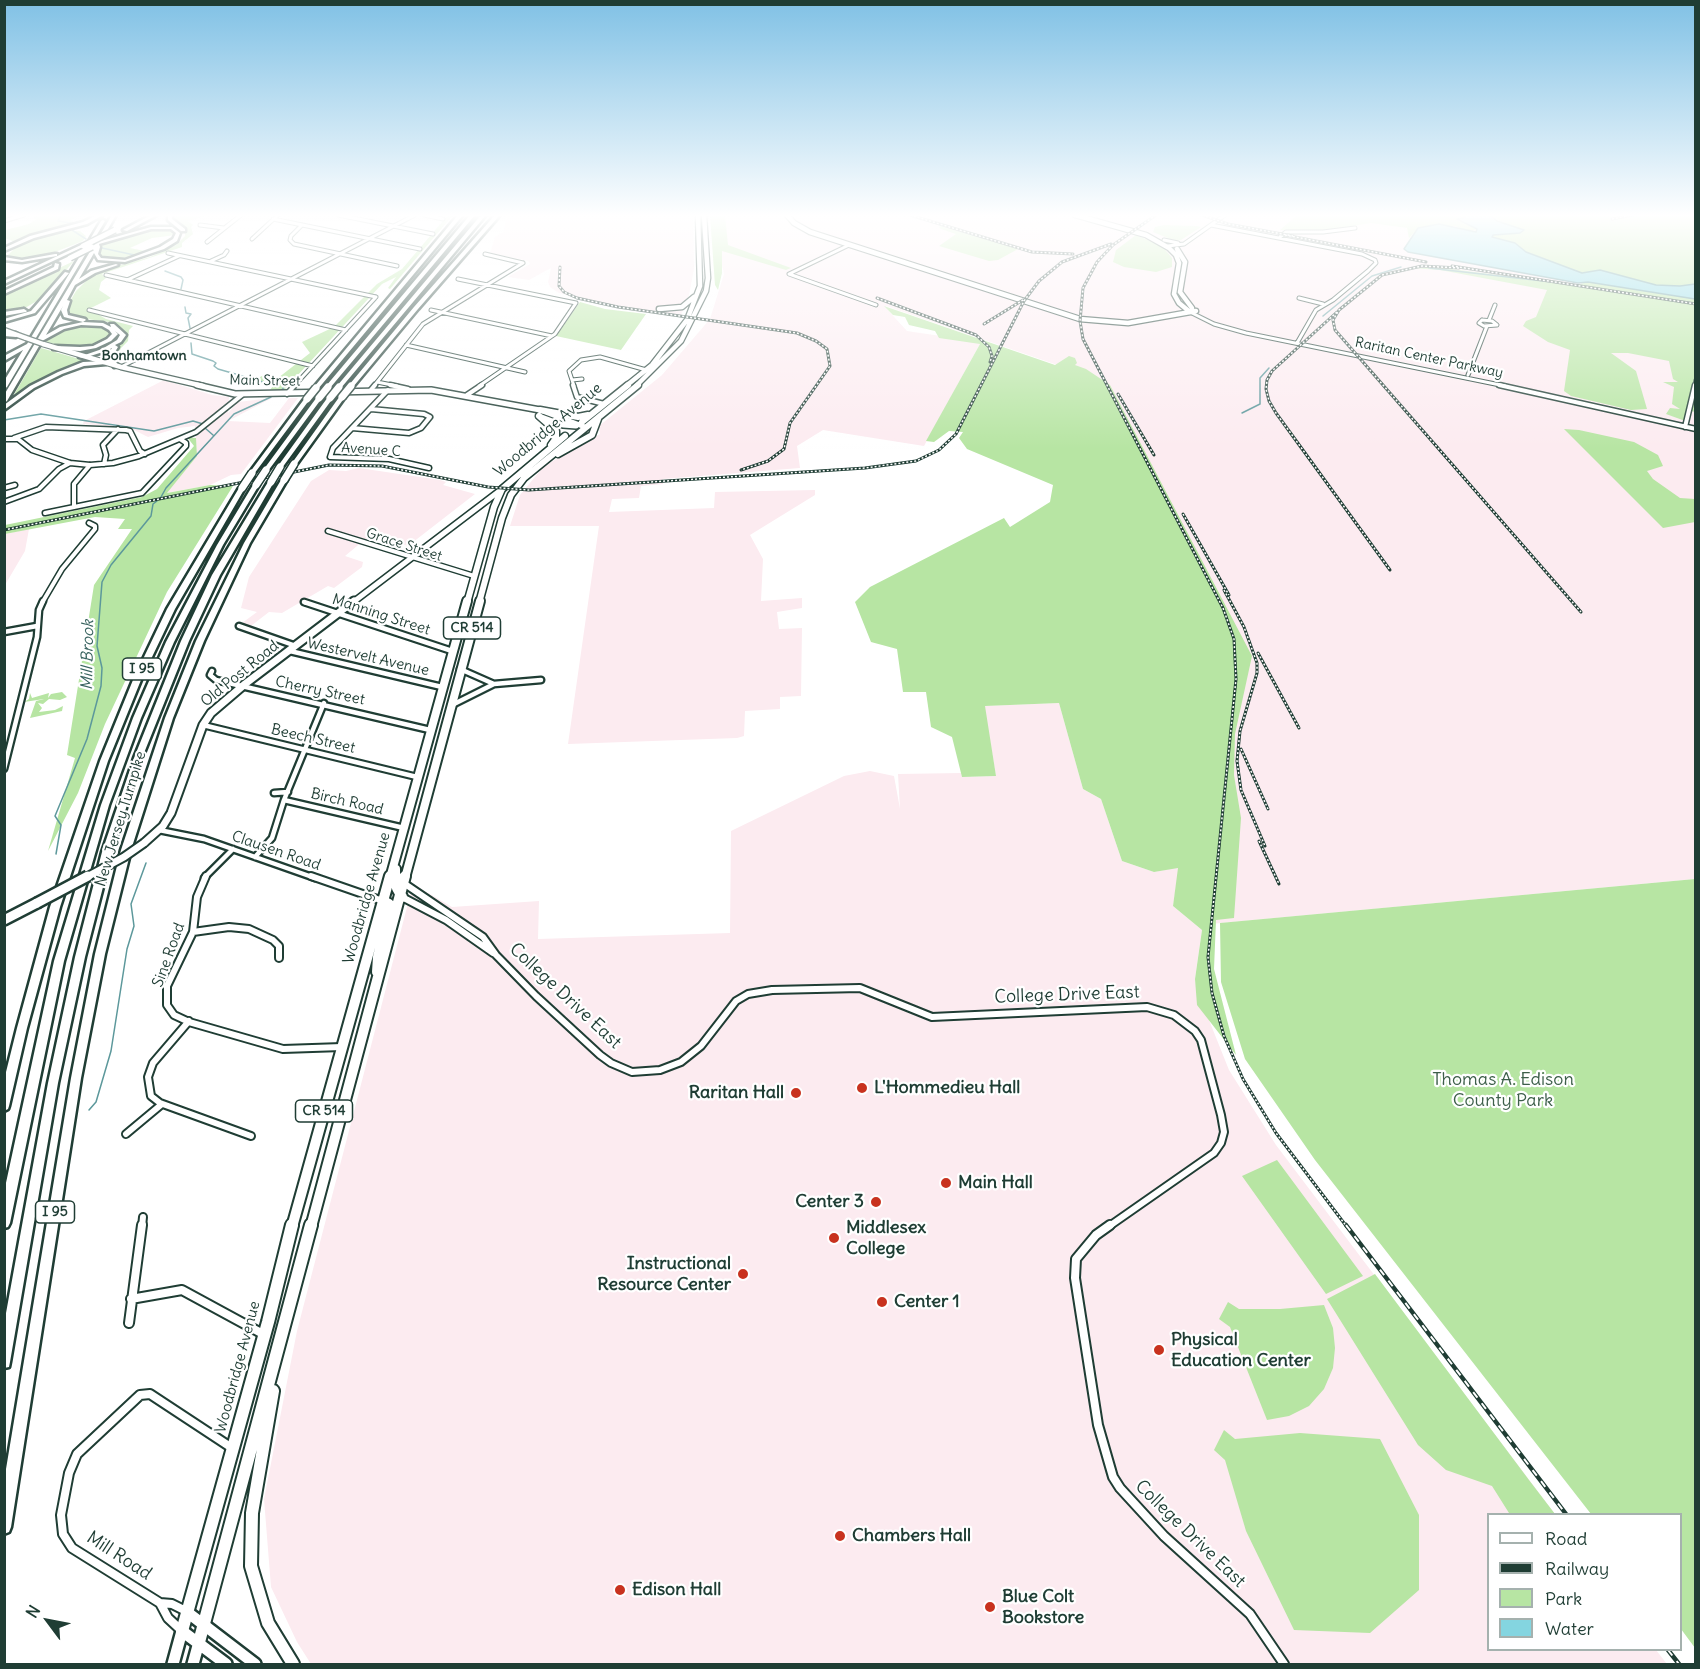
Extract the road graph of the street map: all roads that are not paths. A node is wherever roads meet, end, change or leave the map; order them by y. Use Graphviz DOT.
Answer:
graph roads {
  1 [pos="50,293"];
  2 [pos="60,293"];
  3 [pos="183,293"];
  4 [pos="265,293"];
  5 [pos="357,293"];
  6 [pos="396,293"];
  7 [pos="407,293"];
  8 [pos="418,293"];
  9 [pos="429,293"];
  10 [pos="475,293"];
  11 [pos="527,293"];
  12 [pos="705,293"];
  13 [pos="840,293"];
  14 [pos="1000,293"];
  15 [pos="1174,293"];
  16 [pos="1180,293"];
  17 [pos="1341,293"];
  18 [pos="66,295"];
  19 [pos="697,295"];
  20 [pos="376,297"];
  21 [pos="1299,298"];
  22 [pos="42,302"];
  23 [pos="1323,304"];
  24 [pos="1495,305"];
  25 [pos="240,306"];
  26 [pos="876,306"];
  27 [pos="659,309"];
  28 [pos="89,310"];
  29 [pos="431,310"];
  30 [pos="1193,311"];
  31 [pos="443,312"];
  32 [pos="4,314"];
  33 [pos="1489,320"];
  34 [pos="4,321"];
  35 [pos="1487,327"];
  36 [pos="346,330"];
  37 [pos="4,332"];
  38 [pos="186,334"];
  39 [pos="16,335"];
  40 [pos="552,336"];
  41 [pos="119,341"];
  42 [pos="41,342"];
  43 [pos="1298,342"];
  44 [pos="29,345"];
  45 [pos="406,345"];
  46 [pos="55,348"];
  47 [pos="82,357"];
  48 [pos="4,359"];
  49 [pos="105,363"];
  50 [pos="313,366"];
  51 [pos="119,367"];
  52 [pos="506,368"];
  53 [pos="649,371"];
  54 [pos="525,372"];
  55 [pos="1468,375"];
  56 [pos="582,379"];
  57 [pos="572,380"];
  58 [pos="1695,380"];
  59 [pos="377,382"];
  60 [pos="4,387"];
  61 [pos="409,389"];
  62 [pos="388,390"];
  63 [pos="370,391"];
  64 [pos="287,394"];
  65 [pos="242,395"];
  66 [pos="467,395"];
  67 [pos="4,401"];
  68 [pos="604,404"];
  69 [pos="4,408"];
  70 [pos="371,409"];
  71 [pos="539,413"];
  72 [pos="597,414"];
  73 [pos="1686,425"];
  74 [pos="582,426"];
  75 [pos="352,428"];
  76 [pos="118,429"];
  77 [pos="1695,429"];
  78 [pos="594,431"];
  79 [pos="13,438"];
  80 [pos="4,439"];
  81 [pos="180,439"];
  82 [pos="548,448"];
  83 [pos="145,454"];
  84 [pos="70,463"];
  85 [pos="104,464"];
  86 [pos="90,465"];
  87 [pos="537,467"];
  88 [pos="429,468"];
  89 [pos="15,485"];
  90 [pos="4,488"];
  91 [pos="502,489"];
  92 [pos="4,502"];
  93 [pos="74,507"];
  94 [pos="45,513"];
  95 [pos="89,523"];
  96 [pos="328,531"];
  97 [pos="421,550"];
  98 [pos="410,558"];
  99 [pos="420,561"];
  100 [pos="488,568"];
  101 [pos="474,576"];
  102 [pos="304,602"];
  103 [pos="339,614"];
  104 [pos="37,626"];
  105 [pos="239,626"];
  106 [pos="4,632"];
  107 [pos="293,649"];
  108 [pos="452,651"];
  109 [pos="460,669"];
  110 [pos="212,671"];
  111 [pos="541,680"];
  112 [pos="494,684"];
  113 [pos="242,687"];
  114 [pos="442,687"];
  115 [pos="324,704"];
  116 [pos="450,707"];
  117 [pos="203,725"];
  118 [pos="430,730"];
  119 [pos="304,748"];
  120 [pos="4,769"];
  121 [pos="417,777"];
  122 [pos="288,792"];
  123 [pos="274,793"];
  124 [pos="284,800"];
  125 [pos="404,828"];
  126 [pos="159,830"];
  127 [pos="233,849"];
  128 [pos="255,857"];
  129 [pos="396,859"];
  130 [pos="405,884"];
  131 [pos="402,897"];
  132 [pos="383,901"];
  133 [pos="4,920"];
  134 [pos="193,932"];
  135 [pos="496,955"];
  136 [pos="279,958"];
  137 [pos="376,987"];
  138 [pos="189,1021"];
  139 [pos="342,1047"];
  140 [pos="162,1104"];
  141 [pos="4,1106"];
  142 [pos="126,1134"];
  143 [pos="251,1136"];
  144 [pos="143,1217"];
  145 [pos="4,1223"];
  146 [pos="131,1299"];
  147 [pos="129,1323"];
  148 [pos="265,1335"];
  149 [pos="282,1341"];
  150 [pos="4,1362"];
  151 [pos="233,1449"];
  152 [pos="4,1527"];
  153 [pos="160,1603"];
  154 [pos="187,1612"];
  155 [pos="205,1625"];
  156 [pos="182,1631"];
  157 [pos="200,1642"];
  158 [pos="173,1665"];
  159 [pos="194,1665"];
  160 [pos="226,1665"];
  161 [pos="255,1665"];
  162 [pos="293,1665"];
  163 [pos="1284,1665"];
  1 -- 22 [label="highway"];
  2 -- 44 [label="highway"];
  3 -- 25 [label="street"];
  4 -- 25 [label="street"];
  5 -- 20 [label="street"];
  6 -- 141 [label="highway, I 95, bridge"];
  7 -- 145 [label="highway, New Jersey Turnpike / I 95, bridge"];
  8 -- 150 [label="highway, New Jersey Turnpike / I 95, bridge"];
  9 -- 152 [label="highway, New Jersey Turnpike / I 95, bridge"];
  10 -- 31 [label="street"];
  11 -- 40 [label="street"];
  12 -- 53 [label="main road, Woodbridge Avenue / CR 514"];
  13 -- 26 [label="street"];
  14 -- 30 [label="street"];
  15 -- 30 [label="street"];
  16 -- 30 [label="street"];
  17 -- 23 [label="street"];
  18 -- 41 [label="highway"];
  18 -- 42 [label="highway"];
  19 -- 27 [label="main road"];
  19 -- 53 [label="main road, Woodbridge Avenue / CR 514"];
  20 -- 36 [label="street"];
  21 -- 23 [label="street"];
  22 -- 32 [label="highway"];
  22 -- 34 [label="highway"];
  23 -- 43 [label="street"];
  24 -- 33 [label="street"];
  25 -- 36 [label="street"];
  25 -- 38 [label="street"];
  28 -- 38 [label="street"];
  29 -- 31 [label="street"];
  30 -- 43 [label="street, Raritan Center Parkway"];
  31 -- 40 [label="street"];
  31 -- 45 [label="street"];
  33 -- 35 [label="street"];
  33 -- 35 [label="street"];
  35 -- 55 [label="street"];
  36 -- 50 [label="street"];
  37 -- 39 [label="highway"];
  38 -- 50 [label="street"];
  38 -- 51 [label="street"];
  39 -- 42 [label="street, Main Street, bridge"];
  40 -- 52 [label="street"];
  41 -- 47 [label="highway"];
  41 -- 51 [label="highway"];
  42 -- 46 [label="street, Main Street"];
  42 -- 46 [label="highway"];
  42 -- 67 [label="highway"];
  43 -- 55 [label="street, Raritan Center Parkway"];
  43 -- 73 [label="street, Raritan Center Parkway"];
  44 -- 48 [label="highway"];
  44 -- 60 [label="highway"];
  45 -- 52 [label="street"];
  45 -- 59 [label="street"];
  46 -- 47 [label="street, Main Street"];
  47 -- 49 [label="street, Main Street"];
  49 -- 51 [label="street, Main Street"];
  49 -- 69 [label="highway"];
  50 -- 64 [label="street"];
  51 -- 65 [label="street, Main Street"];
  52 -- 54 [label="street"];
  52 -- 66 [label="street"];
  53 -- 57 [label="street"];
  53 -- 68 [label="main road, Woodbridge Avenue / CR 514"];
  53 -- 72 [label="main road, Woodbridge Avenue / CR 514"];
  55 -- 73 [label="street, Raritan Center Parkway"];
  56 -- 57 [label="street"];
  57 -- 68 [label="street"];
  58 -- 73 [label="street"];
  59 -- 61 [label="street"];
  59 -- 63 [label="street"];
  61 -- 62 [label="street, Main Street"];
  61 -- 66 [label="street, Main Street"];
  62 -- 63 [label="street, Main Street"];
  62 -- 70 [label="street, Avenue C"];
  63 -- 64 [label="street, Main Street"];
  64 -- 65 [label="street, Main Street"];
  65 -- 81 [label="street"];
  66 -- 71 [label="street, Main Street"];
  68 -- 72 [label="main road, Woodbridge Avenue / CR 514"];
  70 -- 75 [label="street, Avenue C"];
  70 -- 75 [label="street"];
  71 -- 72 [label="main road"];
  71 -- 74 [label="street, Main Street"];
  71 -- 82 [label="main road"];
  72 -- 74 [label="main road, Woodbridge Avenue / CR 514"];
  72 -- 78 [label="main road"];
  73 -- 77 [label="street"];
  74 -- 78 [label="main road"];
  74 -- 82 [label="main road, Woodbridge Avenue / CR 514"];
  74 -- 87 [label="main road, Woodbridge Avenue / CR 514"];
  75 -- 88 [label="street, Avenue C"];
  76 -- 79 [label="street"];
  76 -- 83 [label="street"];
  76 -- 85 [label="street"];
  78 -- 87 [label="main road"];
  79 -- 80 [label="street"];
  79 -- 84 [label="street"];
  81 -- 83 [label="street"];
  81 -- 93 [label="street"];
  82 -- 91 [label="main road, Woodbridge Avenue / CR 514"];
  83 -- 85 [label="street"];
  84 -- 86 [label="street"];
  84 -- 92 [label="street"];
  85 -- 86 [label="street"];
  86 -- 93 [label="street"];
  87 -- 100 [label="main road, Woodbridge Avenue / CR 514"];
  89 -- 90 [label="street"];
  91 -- 97 [label="street, Old Post Road"];
  91 -- 101 [label="main road, Woodbridge Avenue / CR 514"];
  93 -- 94 [label="street"];
  95 -- 104 [label="street"];
  96 -- 98 [label="street, Grace Street"];
  97 -- 98 [label="street, Old Post Road"];
  97 -- 99 [label="street"];
  98 -- 99 [label="street, Grace Street"];
  98 -- 103 [label="street, Old Post Road"];
  99 -- 101 [label="street, Grace Street"];
  100 -- 101 [label="main road"];
  100 -- 109 [label="main road, Woodbridge Avenue / CR 514"];
  101 -- 108 [label="main road, Woodbridge Avenue / CR 514"];
  102 -- 103 [label="street, Manning Street"];
  103 -- 107 [label="street, Old Post Road"];
  103 -- 108 [label="street, Manning Street"];
  104 -- 106 [label="street"];
  104 -- 120 [label="street"];
  105 -- 107 [label="street, Westervelt Avenue"];
  107 -- 113 [label="street, Old Post Road"];
  107 -- 114 [label="street, Westervelt Avenue"];
  108 -- 114 [label="main road, Woodbridge Avenue / CR 514"];
  109 -- 112 [label="street"];
  109 -- 116 [label="main road, Woodbridge Avenue / CR 514"];
  110 -- 113 [label="street, Cherry Street"];
  111 -- 112 [label="street"];
  112 -- 116 [label="street"];
  113 -- 115 [label="street, Cherry Street"];
  113 -- 117 [label="street, Old Post Road"];
  114 -- 118 [label="main road, Woodbridge Avenue / CR 514"];
  115 -- 118 [label="street, Cherry Street"];
  115 -- 119 [label="street"];
  116 -- 130 [label="main road, Woodbridge Avenue / CR 514"];
  117 -- 119 [label="street, Beech Street"];
  117 -- 126 [label="street, Old Post Road"];
  118 -- 121 [label="main road, Woodbridge Avenue / CR 514"];
  119 -- 121 [label="street, Beech Street"];
  119 -- 122 [label="street"];
  121 -- 125 [label="main road, Woodbridge Avenue / CR 514"];
  122 -- 123 [label="street"];
  122 -- 124 [label="street"];
  124 -- 125 [label="street, Birch Road"];
  124 -- 128 [label="street"];
  125 -- 129 [label="main road, Woodbridge Avenue / CR 514"];
  126 -- 127 [label="street, Clausen Road"];
  126 -- 133 [label="street, Old Post Road, bridge"];
  127 -- 128 [label="street, Clausen Road"];
  127 -- 134 [label="street, Sine Road"];
  128 -- 132 [label="street, Clausen Road"];
  129 -- 131 [label="main road"];
  129 -- 132 [label="main road, Woodbridge Avenue / CR 514"];
  130 -- 131 [label="main road, Woodbridge Avenue / CR 514"];
  130 -- 135 [label="street, College Drive East"];
  131 -- 135 [label="street"];
  131 -- 137 [label="main road, Woodbridge Avenue / CR 514"];
  132 -- 137 [label="main road"];
  132 -- 139 [label="main road, Woodbridge Avenue / CR 514"];
  134 -- 136 [label="street"];
  134 -- 138 [label="street, Sine Road"];
  135 -- 163 [label="street, College Drive East"];
  137 -- 149 [label="main road, Woodbridge Avenue / CR 514"];
  138 -- 139 [label="street, Sine Road"];
  138 -- 140 [label="street"];
  139 -- 148 [label="main road, Woodbridge Avenue / CR 514"];
  140 -- 142 [label="street"];
  140 -- 143 [label="street"];
  144 -- 146 [label="street"];
  146 -- 147 [label="street"];
  146 -- 148 [label="street"];
  148 -- 151 [label="main road, Woodbridge Avenue / CR 514"];
  149 -- 155 [label="main road, Woodbridge Avenue / CR 514"];
  149 -- 162 [label="main road"];
  151 -- 153 [label="street, Mill Road"];
  151 -- 154 [label="main road, Woodbridge Avenue / CR 514"];
  153 -- 154 [label="street, Mill Road"];
  153 -- 156 [label="street, Mill Road"];
  154 -- 155 [label="street, Mill Road"];
  154 -- 156 [label="main road, Woodbridge Avenue / CR 514"];
  155 -- 157 [label="main road, Woodbridge Avenue / CR 514"];
  155 -- 161 [label="street, Mill Road"];
  156 -- 157 [label="street, Mill Road"];
  156 -- 158 [label="street, Woodbridge Avenue / CR 514"];
  157 -- 159 [label="street, Woodbridge Avenue / CR 514"];
  157 -- 160 [label="street, Mill Road"];
}
